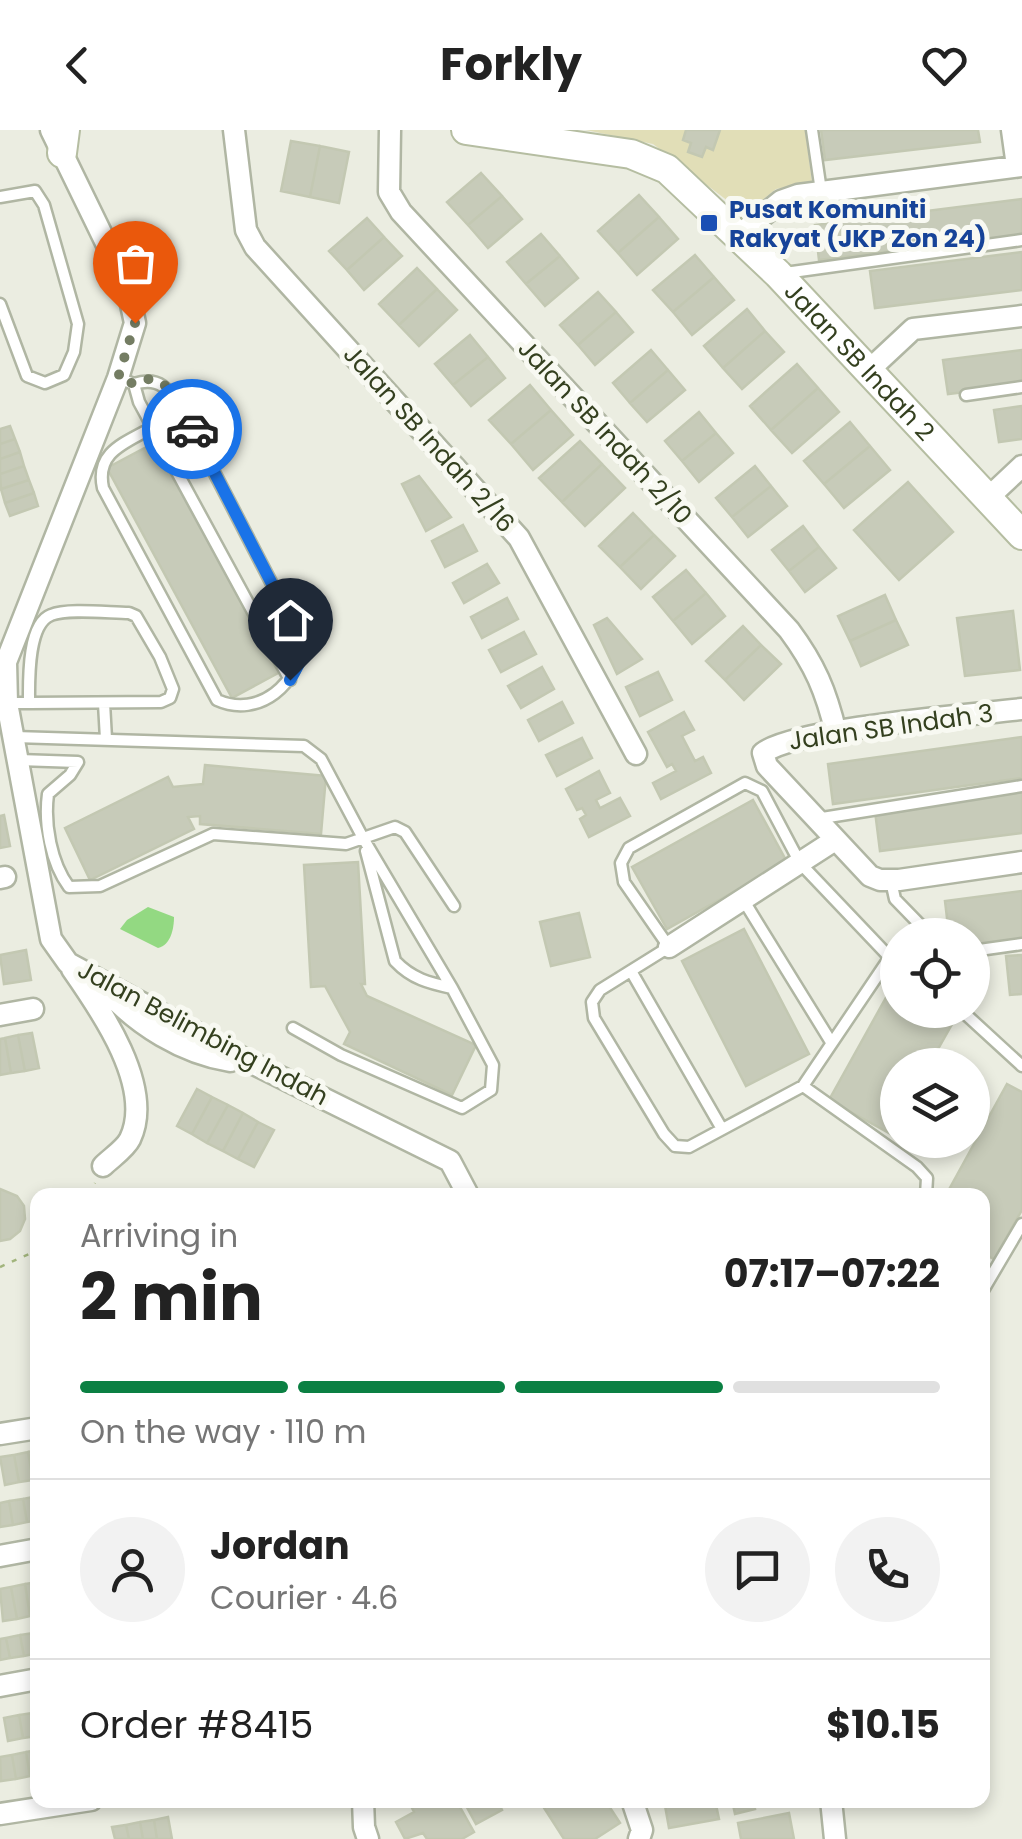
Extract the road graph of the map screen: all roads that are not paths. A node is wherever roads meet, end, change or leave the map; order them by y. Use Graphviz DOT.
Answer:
graph roads {
  1 [pos="234,130"];
  2 [pos="390,130"];
  3 [pos="466,130"];
  4 [pos="812,130"];
  5 [pos="1012,130"];
  6 [pos="56,136"];
  7 [pos="1020,166"];
  8 [pos="821,190"];
  9 [pos="0,197"];
  10 [pos="739,236"];
  11 [pos="1022,240"];
  12 [pos="778,274"];
  13 [pos="0,304"];
  14 [pos="1022,316"];
  15 [pos="868,371"];
  16 [pos="126,381"];
  17 [pos="1022,388"];
  18 [pos="966,395"];
  19 [pos="153,428"];
  20 [pos="1022,466"];
  21 [pos="989,496"];
  22 [pos="1022,536"];
  23 [pos="6,642"];
  24 [pos="290,680"];
  25 [pos="104,702"];
  26 [pos="7,703"];
  27 [pos="29,703"];
  28 [pos="1022,708"];
  29 [pos="836,733"];
  30 [pos="15,736"];
  31 [pos="83,738"];
  32 [pos="106,738"];
  33 [pos="636,754"];
  34 [pos="19,760"];
  35 [pos="78,762"];
  36 [pos="1022,786"];
  37 [pos="816,819"];
  38 [pos="363,838"];
  39 [pos="836,840"];
  40 [pos="1022,862"];
  41 [pos="800,863"];
  42 [pos="890,881"];
  43 [pos="744,900"];
  44 [pos="454,906"];
  45 [pos="913,918"];
  46 [pos="1022,944"];
  47 [pos="669,947"];
  48 [pos="990,948"];
  49 [pos="880,949"];
  50 [pos="68,963"];
  51 [pos="631,971"];
  52 [pos="880,980"];
  53 [pos="452,988"];
  54 [pos="34,1009"];
  55 [pos="0,1015"];
  56 [pos="293,1028"];
  57 [pos="981,1028"];
  58 [pos="831,1042"];
  59 [pos="1022,1066"];
  60 [pos="803,1086"];
  61 [pos="722,1129"];
  62 [pos="103,1166"];
  63 [pos="464,1188"];
  64 [pos="926,1188"];
  65 [pos="1022,1224"];
  66 [pos="990,1270"];
  67 [pos="995,1272"];
  68 [pos="990,1280"];
  69 [pos="30,1429"];
  70 [pos="0,1434"];
  71 [pos="30,1551"];
  72 [pos="0,1556"];
  73 [pos="30,1681"];
  74 [pos="0,1686"];
  75 [pos="39,1808"];
  76 [pos="363,1808"];
  77 [pos="635,1808"];
  78 [pos="832,1808"];
  79 [pos="0,1814"];
  80 [pos="368,1839"];
  81 [pos="639,1839"];
  82 [pos="834,1839"];
  1 -- 33 [label="street, Jalan SB Indah 2/16"];
  2 -- 29 [label="street, Jalan SB Indah 2/10"];
  3 -- 10 [label="street, Jalan SB Indah 2"];
  4 -- 8 [label="lane"];
  5 -- 7 [label="street"];
  6 -- 16 [label="street, Jalan Belimbing Indah"];
  7 -- 8 [label="street"];
  8 -- 10 [label="street"];
  9 -- 13 [label="lane"];
  10 -- 12 [label="street, Jalan SB Indah 2"];
  11 -- 12 [label="lane"];
  12 -- 15 [label="street, Jalan SB Indah 2"];
  14 -- 15 [label="street"];
  15 -- 21 [label="street, Jalan SB Indah 2"];
  16 -- 19 [label="lane"];
  16 -- 23 [label="street, Jalan Belimbing Indah"];
  16 -- 24 [label="lane"];
  17 -- 18 [label="lane"];
  19 -- 24 [label="lane"];
  19 -- 24 [label="lane"];
  20 -- 21 [label="street"];
  21 -- 22 [label="street, Jalan SB Indah 2"];
  23 -- 26 [label="street, Jalan Belimbing Indah"];
  25 -- 27 [label="lane"];
  25 -- 27 [label="lane"];
  25 -- 32 [label="lane"];
  26 -- 27 [label="lane"];
  26 -- 30 [label="street, Jalan Belimbing Indah"];
  28 -- 29 [label="street, Jalan SB Indah 3"];
  29 -- 37 [label="street, Jalan SB Indah 3"];
  30 -- 31 [label="lane"];
  30 -- 34 [label="street, Jalan Belimbing Indah"];
  31 -- 32 [label="lane"];
  31 -- 35 [label="lane"];
  32 -- 38 [label="lane"];
  34 -- 35 [label="lane"];
  34 -- 50 [label="street, Jalan Belimbing Indah"];
  35 -- 38 [label="lane"];
  36 -- 37 [label="lane"];
  37 -- 39 [label="street"];
  38 -- 44 [label="lane"];
  38 -- 53 [label="lane"];
  38 -- 53 [label="lane"];
  39 -- 41 [label="street"];
  39 -- 42 [label="street"];
  40 -- 42 [label="street"];
  41 -- 43 [label="street"];
  41 -- 47 [label="lane"];
  41 -- 49 [label="lane"];
  42 -- 45 [label="lane"];
  43 -- 47 [label="street"];
  43 -- 58 [label="lane"];
  46 -- 48 [label="lane"];
  47 -- 51 [label="lane"];
  50 -- 62 [label="street"];
  50 -- 63 [label="street, Jalan Belimbing Indah"];
  51 -- 61 [label="lane"];
  51 -- 61 [label="lane"];
  52 -- 58 [label="lane"];
  53 -- 56 [label="lane"];
  54 -- 55 [label="street"];
  57 -- 59 [label="lane"];
  58 -- 60 [label="lane"];
  60 -- 61 [label="lane"];
  60 -- 64 [label="lane"];
  65 -- 67 [label="lane"];
  66 -- 67 [label="lane"];
  67 -- 68 [label="lane"];
  69 -- 70 [label="street"];
  71 -- 72 [label="street"];
  73 -- 74 [label="street"];
  75 -- 79 [label="street"];
  76 -- 80 [label="street"];
  77 -- 81 [label="street"];
  78 -- 82 [label="street"];
}
